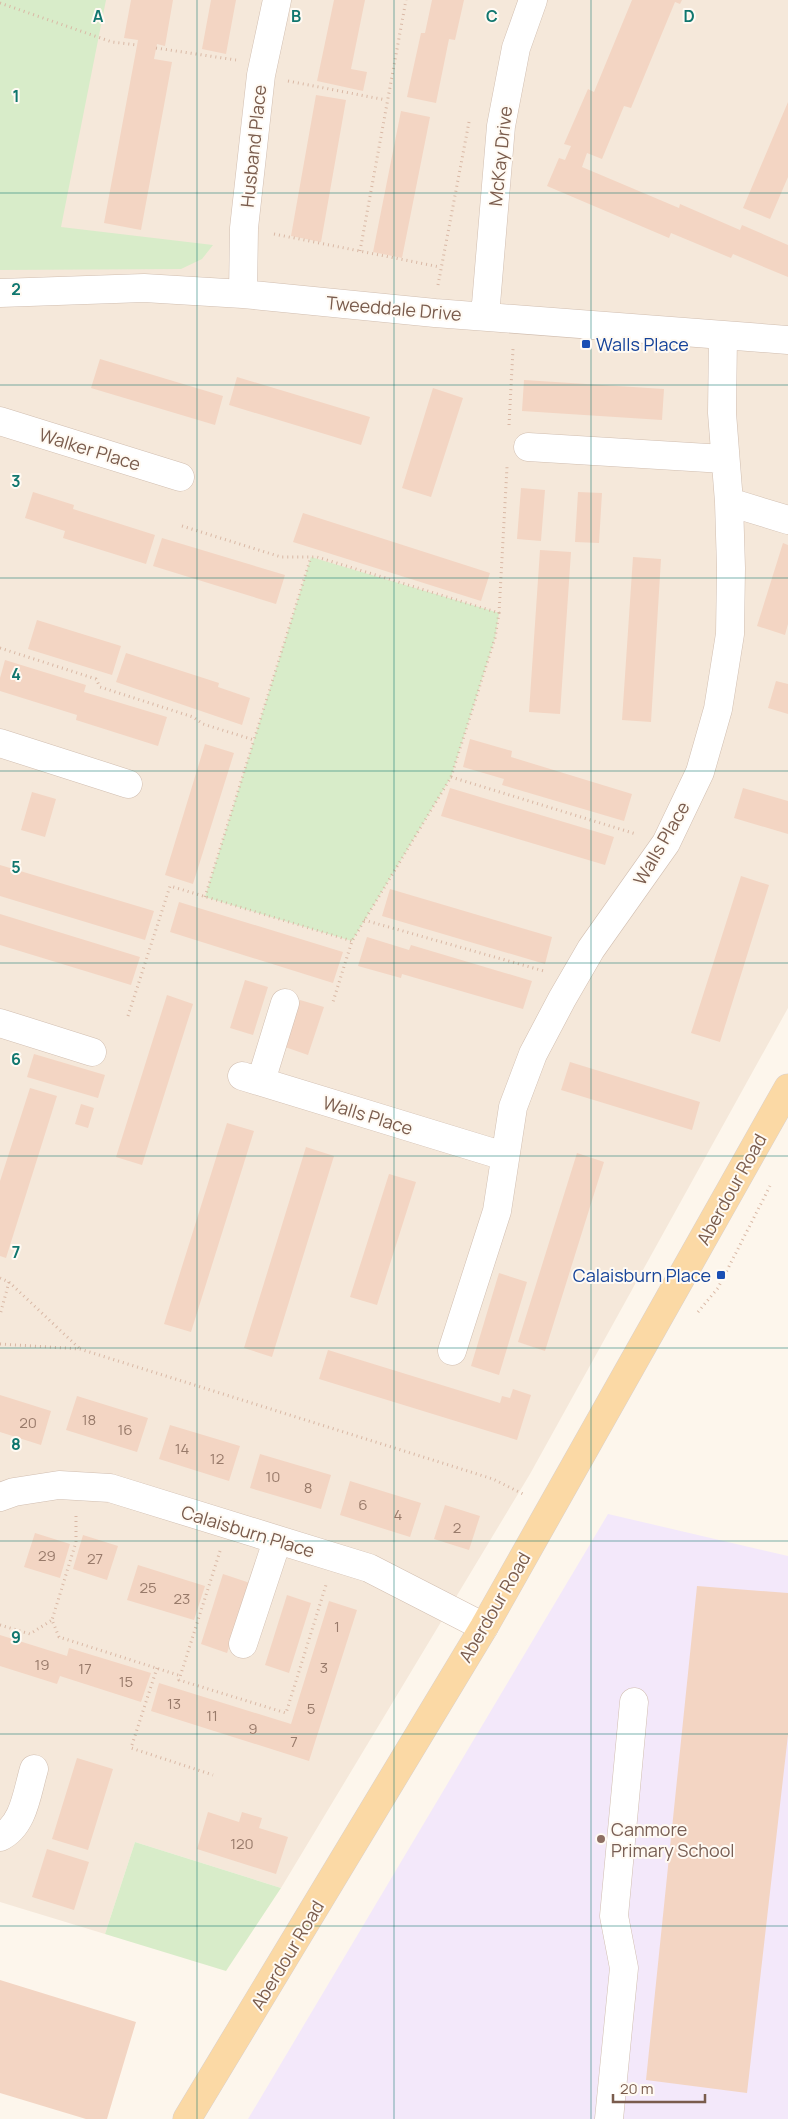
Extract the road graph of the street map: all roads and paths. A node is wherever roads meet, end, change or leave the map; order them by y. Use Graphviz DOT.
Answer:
graph roads {
  1 [pos="277,0"];
  2 [pos="406,0"];
  3 [pos="533,0"];
  4 [pos="0,3"];
  5 [pos="137,45"];
  6 [pos="156,48"];
  7 [pos="262,70"];
  8 [pos="386,100"];
  9 [pos="471,115"];
  10 [pos="244,228"];
  11 [pos="360,251"];
  12 [pos="440,267"];
  13 [pos="0,293"];
  14 [pos="243,294"];
  15 [pos="436,313"];
  16 [pos="485,316"];
  17 [pos="723,336"];
  18 [pos="788,340"];
  19 [pos="513,348"];
  20 [pos="0,421"];
  21 [pos="509,427"];
  22 [pos="528,447"];
  23 [pos="724,459"];
  24 [pos="507,466"];
  25 [pos="180,477"];
  26 [pos="729,502"];
  27 [pos="788,520"];
  28 [pos="182,526"];
  29 [pos="311,557"];
  30 [pos="499,613"];
  31 [pos="0,648"];
  32 [pos="254,740"];
  33 [pos="0,743"];
  34 [pos="451,777"];
  35 [pos="128,784"];
  36 [pos="636,834"];
  37 [pos="205,897"];
  38 [pos="364,920"];
  39 [pos="352,941"];
  40 [pos="550,973"];
  41 [pos="285,1003"];
  42 [pos="332,1005"];
  43 [pos="128,1016"];
  44 [pos="0,1023"];
  45 [pos="92,1052"];
  46 [pos="788,1088"];
  47 [pos="504,1156"];
  48 [pos="0,1278"];
  49 [pos="9,1282"];
  50 [pos="0,1315"];
  51 [pos="0,1344"];
  52 [pos="80,1349"];
  53 [pos="452,1351"];
  54 [pos="75,1486"];
  55 [pos="524,1495"];
  56 [pos="0,1497"];
  57 [pos="277,1541"];
  58 [pos="52,1620"];
  59 [pos="0,1625"];
  60 [pos="484,1627"];
  61 [pos="243,1644"];
  62 [pos="157,1668"];
  63 [pos="181,1676"];
  64 [pos="634,1702"];
  65 [pos="34,1769"];
  66 [pos="213,1775"];
  67 [pos="0,1837"];
  68 [pos="187,2119"];
  69 [pos="610,2119"];
  1 -- 7 [label="street, Husband Place"];
  2 -- 8 [label="path"];
  3 -- 16 [label="street, McKay Drive"];
  4 -- 5 [label="path"];
  6 -- 7 [label="path"];
  7 -- 8 [label="path"];
  7 -- 10 [label="street, Husband Place"];
  8 -- 11 [label="path"];
  9 -- 12 [label="path"];
  10 -- 11 [label="path"];
  10 -- 14 [label="street, Husband Place"];
  11 -- 12 [label="path"];
  12 -- 15 [label="path"];
  13 -- 14 [label="street, Tweeddale Drive"];
  14 -- 15 [label="street, Tweeddale Drive"];
  15 -- 16 [label="street, Tweeddale Drive"];
  16 -- 17 [label="street, Tweeddale Drive"];
  17 -- 18 [label="street, Tweeddale Drive"];
  17 -- 23 [label="street, Walls Place"];
  19 -- 21 [label="path"];
  20 -- 25 [label="street, Walker Place"];
  22 -- 23 [label="street"];
  23 -- 26 [label="street, Walls Place"];
  24 -- 30 [label="path"];
  26 -- 27 [label="street"];
  26 -- 47 [label="street, Walls Place"];
  28 -- 29 [label="path"];
  29 -- 30 [label="path"];
  29 -- 32 [label="path"];
  30 -- 34 [label="path"];
  31 -- 32 [label="path"];
  32 -- 37 [label="path"];
  33 -- 35 [label="street"];
  34 -- 36 [label="path"];
  34 -- 38 [label="path"];
  37 -- 39 [label="path"];
  37 -- 43 [label="path"];
  38 -- 39 [label="path"];
  38 -- 40 [label="path"];
  39 -- 42 [label="path"];
  41 -- 47 [label="street, Walls Place"];
  44 -- 45 [label="street"];
  46 -- 60 [label="main road, Aberdour Road"];
  47 -- 53 [label="street, Walls Place"];
  48 -- 49 [label="path"];
  49 -- 50 [label="path"];
  49 -- 52 [label="path"];
  51 -- 52 [label="path"];
  52 -- 55 [label="path"];
  54 -- 56 [label="street, Calaisburn Place"];
  54 -- 57 [label="street, Calaisburn Place"];
  54 -- 58 [label="path"];
  57 -- 60 [label="street, Calaisburn Place"];
  57 -- 61 [label="street"];
  58 -- 59 [label="path"];
  58 -- 62 [label="path"];
  60 -- 68 [label="main road, Aberdour Road"];
  62 -- 63 [label="path"];
  62 -- 66 [label="path"];
  64 -- 69 [label="street"];
  65 -- 67 [label="street"];
}
